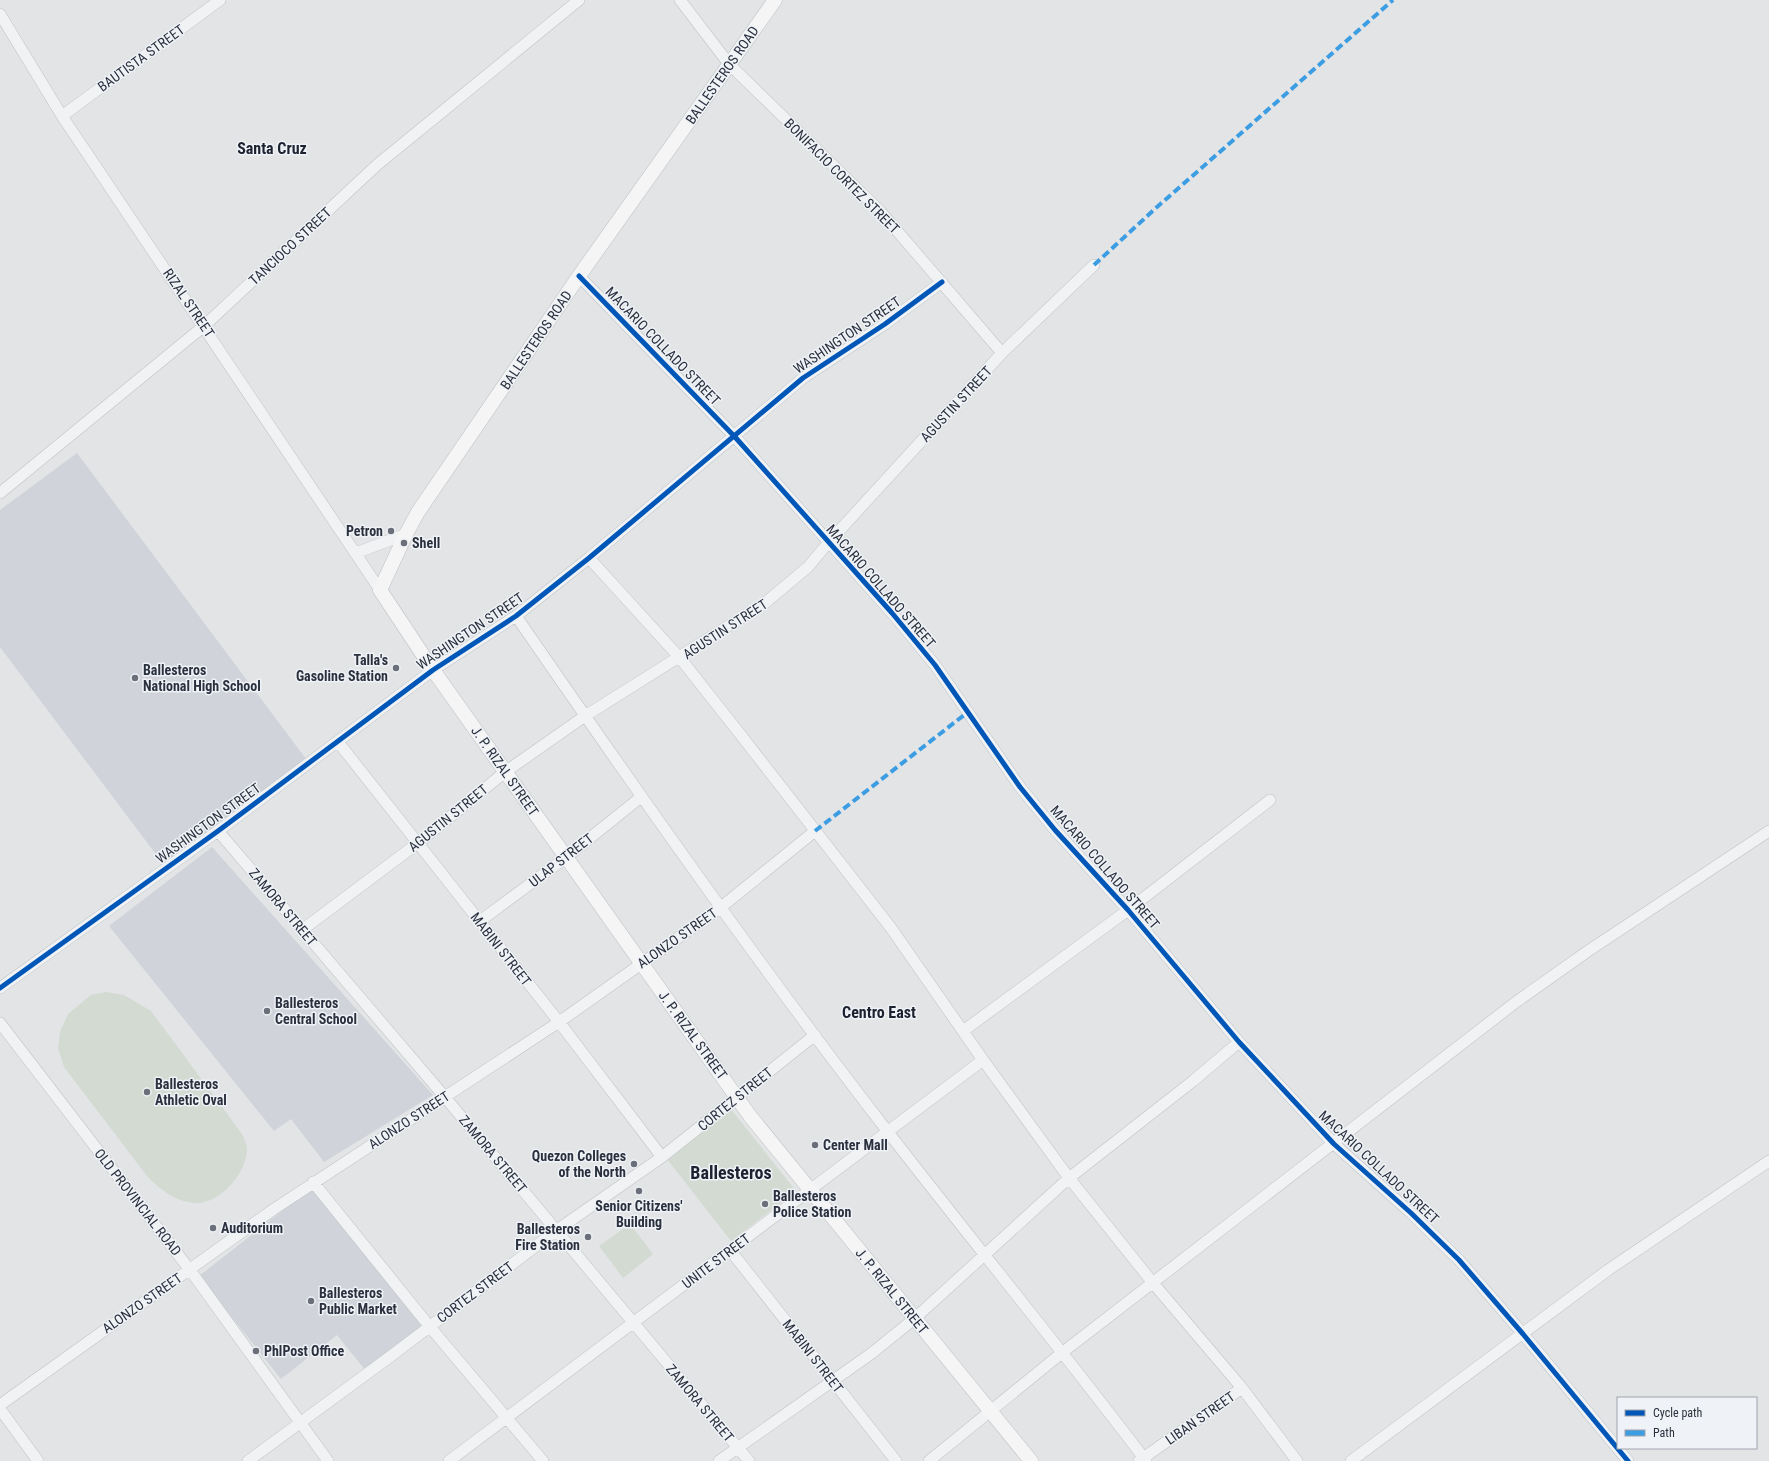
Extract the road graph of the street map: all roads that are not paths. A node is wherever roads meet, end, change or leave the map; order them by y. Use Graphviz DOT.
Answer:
graph roads {
  1 [pos="220,0"];
  2 [pos="579,0"];
  3 [pos="680,0"];
  4 [pos="775,0"];
  5 [pos="0,14"];
  6 [pos="729,64"];
  7 [pos="62,116"];
  8 [pos="1094,265"];
  9 [pos="579,276"];
  10 [pos="942,282"];
  11 [pos="204,326"];
  12 [pos="1002,353"];
  13 [pos="734,437"];
  14 [pos="0,493"];
  15 [pos="406,534"];
  16 [pos="828,542"];
  17 [pos="356,553"];
  18 [pos="589,558"];
  19 [pos="380,590"];
  20 [pos="516,616"];
  21 [pos="680,658"];
  22 [pos="433,670"];
  23 [pos="585,716"];
  24 [pos="338,742"];
  25 [pos="505,772"];
  26 [pos="641,797"];
  27 [pos="1270,800"];
  28 [pos="815,830"];
  29 [pos="218,831"];
  30 [pos="1769,831"];
  31 [pos="418,843"];
  32 [pos="566,858"];
  33 [pos="720,908"];
  34 [pos="1128,910"];
  35 [pos="480,921"];
  36 [pos="302,930"];
  37 [pos="641,964"];
  38 [pos="0,988"];
  39 [pos="559,1022"];
  40 [pos="0,1023"];
  41 [pos="963,1031"];
  42 [pos="815,1035"];
  43 [pos="1239,1042"];
  44 [pos="983,1060"];
  45 [pos="444,1096"];
  46 [pos="737,1097"];
  47 [pos="888,1132"];
  48 [pos="1334,1144"];
  49 [pos="662,1157"];
  50 [pos="1769,1161"];
  51 [pos="1069,1178"];
  52 [pos="313,1182"];
  53 [pos="810,1191"];
  54 [pos="557,1230"];
  55 [pos="730,1250"];
  56 [pos="985,1253"];
  57 [pos="190,1270"];
  58 [pos="1153,1283"];
  59 [pos="914,1319"];
  60 [pos="633,1323"];
  61 [pos="430,1327"];
  62 [pos="1523,1334"];
  63 [pos="1063,1352"];
  64 [pos="832,1380"];
  65 [pos="1242,1388"];
  66 [pos="0,1405"];
  67 [pos="0,1409"];
  68 [pos="991,1412"];
  69 [pos="507,1418"];
  70 [pos="300,1423"];
  71 [pos="737,1448"];
  72 [pos="1621,1459"];
  73 [pos="1143,1460"];
  74 [pos="38,1461"];
  75 [pos="248,1461"];
  76 [pos="328,1461"];
  77 [pos="449,1461"];
  78 [pos="542,1461"];
  79 [pos="719,1461"];
  80 [pos="749,1461"];
  81 [pos="896,1461"];
  82 [pos="929,1461"];
  83 [pos="1031,1461"];
  84 [pos="1297,1461"];
  85 [pos="1351,1461"];
  1 -- 7 [label="street, BAUTISTA STREET"];
  2 -- 11 [label="street, TANCIOCO STREET"];
  3 -- 6 [label="street, BONIFACIO CORTEZ STREET"];
  4 -- 6 [label="main road, BALLESTEROS ROAD"];
  5 -- 7 [label="street, RIZAL STREET"];
  6 -- 9 [label="main road, BALLESTEROS ROAD"];
  6 -- 10 [label="street, BONIFACIO CORTEZ STREET"];
  7 -- 11 [label="street, RIZAL STREET"];
  8 -- 12 [label="street, AGUSTIN STREET"];
  9 -- 13 [label="street, MACARIO COLLADO STREET"];
  9 -- 15 [label="main road, BALLESTEROS ROAD"];
  10 -- 12 [label="street, BONIFACIO CORTEZ STREET"];
  10 -- 13 [label="street, WASHINGTON STREET"];
  11 -- 14 [label="street, TANCIOCO STREET"];
  11 -- 17 [label="street, RIZAL STREET"];
  12 -- 16 [label="street, AGUSTIN STREET"];
  13 -- 16 [label="street, MACARIO COLLADO STREET"];
  13 -- 18 [label="street, WASHINGTON STREET"];
  15 -- 17 [label="street"];
  15 -- 19 [label="main road, BALLESTEROS ROAD"];
  16 -- 21 [label="street, AGUSTIN STREET"];
  16 -- 34 [label="street, MACARIO COLLADO STREET"];
  17 -- 19 [label="street, RIZAL STREET"];
  18 -- 20 [label="street, WASHINGTON STREET"];
  18 -- 21 [label="street"];
  19 -- 22 [label="main road, J. P. RIZAL STREET"];
  20 -- 22 [label="street, WASHINGTON STREET"];
  20 -- 23 [label="street"];
  21 -- 23 [label="street, AGUSTIN STREET"];
  21 -- 28 [label="street"];
  22 -- 24 [label="street, WASHINGTON STREET"];
  22 -- 25 [label="main road, J. P. RIZAL STREET"];
  23 -- 25 [label="street, AGUSTIN STREET"];
  23 -- 26 [label="street"];
  24 -- 29 [label="street, WASHINGTON STREET"];
  24 -- 31 [label="street, MABINI STREET"];
  25 -- 31 [label="street, AGUSTIN STREET"];
  25 -- 32 [label="main road, J. P. RIZAL STREET"];
  26 -- 32 [label="street, ULAP STREET"];
  26 -- 33 [label="street"];
  27 -- 34 [label="street"];
  28 -- 33 [label="street, ALONZO STREET"];
  28 -- 41 [label="street"];
  29 -- 36 [label="street, ZAMORA STREET"];
  29 -- 38 [label="street, WASHINGTON STREET"];
  30 -- 48 [label="street"];
  31 -- 35 [label="street, MABINI STREET"];
  31 -- 36 [label="street, AGUSTIN STREET"];
  32 -- 35 [label="street, ULAP STREET"];
  32 -- 37 [label="main road, J. P. RIZAL STREET"];
  33 -- 37 [label="street, ALONZO STREET"];
  33 -- 42 [label="street"];
  34 -- 41 [label="street"];
  34 -- 43 [label="street, MACARIO COLLADO STREET"];
  35 -- 39 [label="street, MABINI STREET"];
  36 -- 45 [label="street, ZAMORA STREET"];
  37 -- 39 [label="street, ALONZO STREET"];
  37 -- 46 [label="main road, J. P. RIZAL STREET"];
  39 -- 45 [label="street, ALONZO STREET"];
  39 -- 49 [label="street, MABINI STREET"];
  40 -- 57 [label="street, OLD PROVINCIAL ROAD"];
  41 -- 44 [label="street"];
  42 -- 46 [label="street, CORTEZ STREET"];
  42 -- 47 [label="street"];
  43 -- 48 [label="street, MACARIO COLLADO STREET"];
  43 -- 51 [label="street"];
  44 -- 47 [label="street, UNITE STREET"];
  44 -- 51 [label="street"];
  45 -- 52 [label="street, ALONZO STREET"];
  45 -- 54 [label="street, ZAMORA STREET"];
  46 -- 49 [label="street, CORTEZ STREET"];
  46 -- 53 [label="main road, J. P. RIZAL STREET"];
  47 -- 53 [label="street, UNITE STREET"];
  47 -- 56 [label="street"];
  48 -- 58 [label="street"];
  48 -- 62 [label="street, MACARIO COLLADO STREET"];
  49 -- 54 [label="street, CORTEZ STREET"];
  50 -- 62 [label="street"];
  51 -- 56 [label="street"];
  51 -- 58 [label="street"];
  52 -- 57 [label="street, ALONZO STREET"];
  52 -- 61 [label="street"];
  53 -- 55 [label="street, UNITE STREET"];
  53 -- 59 [label="main road, J. P. RIZAL STREET"];
  54 -- 60 [label="street, ZAMORA STREET"];
  54 -- 61 [label="street, CORTEZ STREET"];
  55 -- 60 [label="street, UNITE STREET"];
  55 -- 64 [label="street, MABINI STREET"];
  56 -- 59 [label="street"];
  56 -- 63 [label="street"];
  57 -- 66 [label="street, ALONZO STREET"];
  57 -- 70 [label="street, OLD PROVINCIAL ROAD"];
  58 -- 63 [label="street"];
  58 -- 65 [label="street"];
  59 -- 64 [label="street"];
  59 -- 68 [label="main road, J. P. RIZAL STREET"];
  60 -- 69 [label="street, UNITE STREET"];
  60 -- 71 [label="street, ZAMORA STREET"];
  61 -- 69 [label="street"];
  61 -- 70 [label="street, CORTEZ STREET"];
  62 -- 72 [label="street, MACARIO COLLADO STREET"];
  62 -- 85 [label="street"];
  63 -- 68 [label="street"];
  63 -- 73 [label="street"];
  64 -- 71 [label="street"];
  64 -- 81 [label="street, MABINI STREET"];
  65 -- 73 [label="street, LIBAN STREET"];
  65 -- 84 [label="street"];
  67 -- 74 [label="street"];
  68 -- 82 [label="street"];
  68 -- 83 [label="main road, J. P. RIZAL STREET"];
  69 -- 77 [label="street, UNITE STREET"];
  69 -- 78 [label="street"];
  70 -- 75 [label="street, CORTEZ STREET"];
  70 -- 76 [label="street, OLD PROVINCIAL ROAD"];
  71 -- 79 [label="street"];
  71 -- 80 [label="street, ZAMORA STREET"];
}
